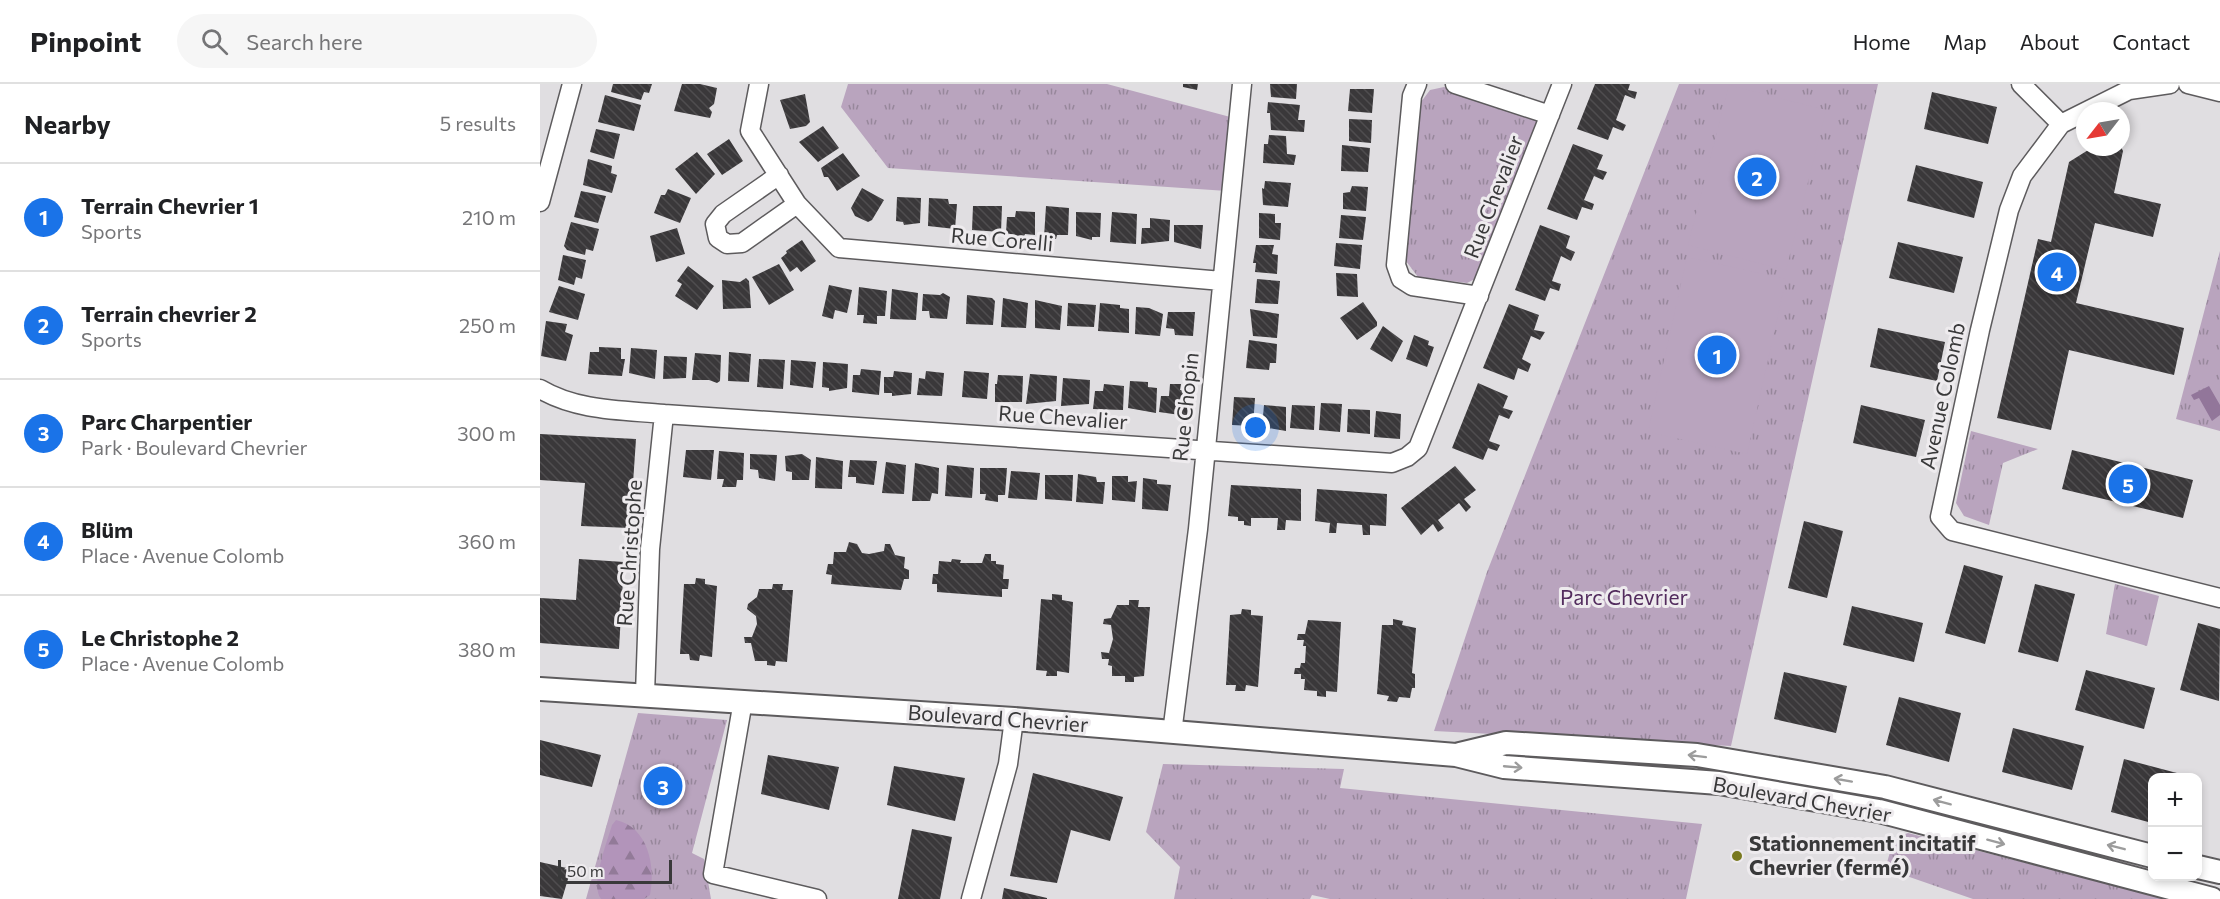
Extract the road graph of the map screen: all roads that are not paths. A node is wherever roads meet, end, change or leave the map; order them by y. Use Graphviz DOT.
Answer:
graph roads {
  1 [pos="572,84"];
  2 [pos="759,84"];
  3 [pos="1242,84"];
  4 [pos="1417,84"];
  5 [pos="1455,84"];
  6 [pos="1562,84"];
  7 [pos="2021,84"];
  8 [pos="2170,84"];
  9 [pos="2188,84"];
  10 [pos="2130,87"];
  11 [pos="2220,92"];
  12 [pos="1550,114"];
  13 [pos="2061,124"];
  14 [pos="779,175"];
  15 [pos="540,202"];
  16 [pos="797,204"];
  17 [pos="1222,281"];
  18 [pos="1479,296"];
  19 [pos="540,389"];
  20 [pos="664,414"];
  21 [pos="1204,451"];
  22 [pos="2220,598"];
  23 [pos="540,689"];
  24 [pos="645,694"];
  25 [pos="743,701"];
  26 [pos="1014,719"];
  27 [pos="1172,733"];
  28 [pos="1456,755"];
  29 [pos="2148,855"];
  30 [pos="2202,868"];
  31 [pos="2220,872"];
  32 [pos="817,899"];
  33 [pos="971,899"];
  34 [pos="2212,899"];
  1 -- 15 [label="street"];
  2 -- 14 [label="street, Rue Corelli"];
  3 -- 17 [label="street, Rue Chopin"];
  4 -- 18 [label="street"];
  5 -- 12 [label="street, Rue Chevalier"];
  6 -- 12 [label="street, Rue Chevalier"];
  7 -- 13 [label="street"];
  8 -- 10 [label="street, Avenue Colomb"];
  9 -- 11 [label="street"];
  10 -- 13 [label="street, Avenue Colomb"];
  12 -- 18 [label="street, Rue Chevalier"];
  13 -- 22 [label="street, Avenue Colomb"];
  14 -- 16 [label="street, Rue Corelli"];
  14 -- 16 [label="street"];
  16 -- 17 [label="street, Rue Corelli"];
  17 -- 21 [label="street, Rue Chopin"];
  18 -- 21 [label="street, Rue Chevalier"];
  19 -- 20 [label="street, Rue Chevalier"];
  20 -- 21 [label="street, Rue Chevalier"];
  20 -- 24 [label="street, Rue Christophe"];
  21 -- 27 [label="street, Rue Chopin"];
  23 -- 24 [label="street, Boulevard Chevrier"];
  24 -- 25 [label="street, Boulevard Chevrier"];
  25 -- 26 [label="street, Boulevard Chevrier"];
  25 -- 32 [label="street"];
  26 -- 27 [label="street, Boulevard Chevrier"];
  26 -- 33 [label="street"];
  27 -- 28 [label="street, Boulevard Chevrier"];
  29 -- 28 [label="street, Boulevard Chevrier, one-way"];
  28 -- 34 [label="street, Boulevard Chevrier, one-way"];
  30 -- 31 [label="street"];
}
